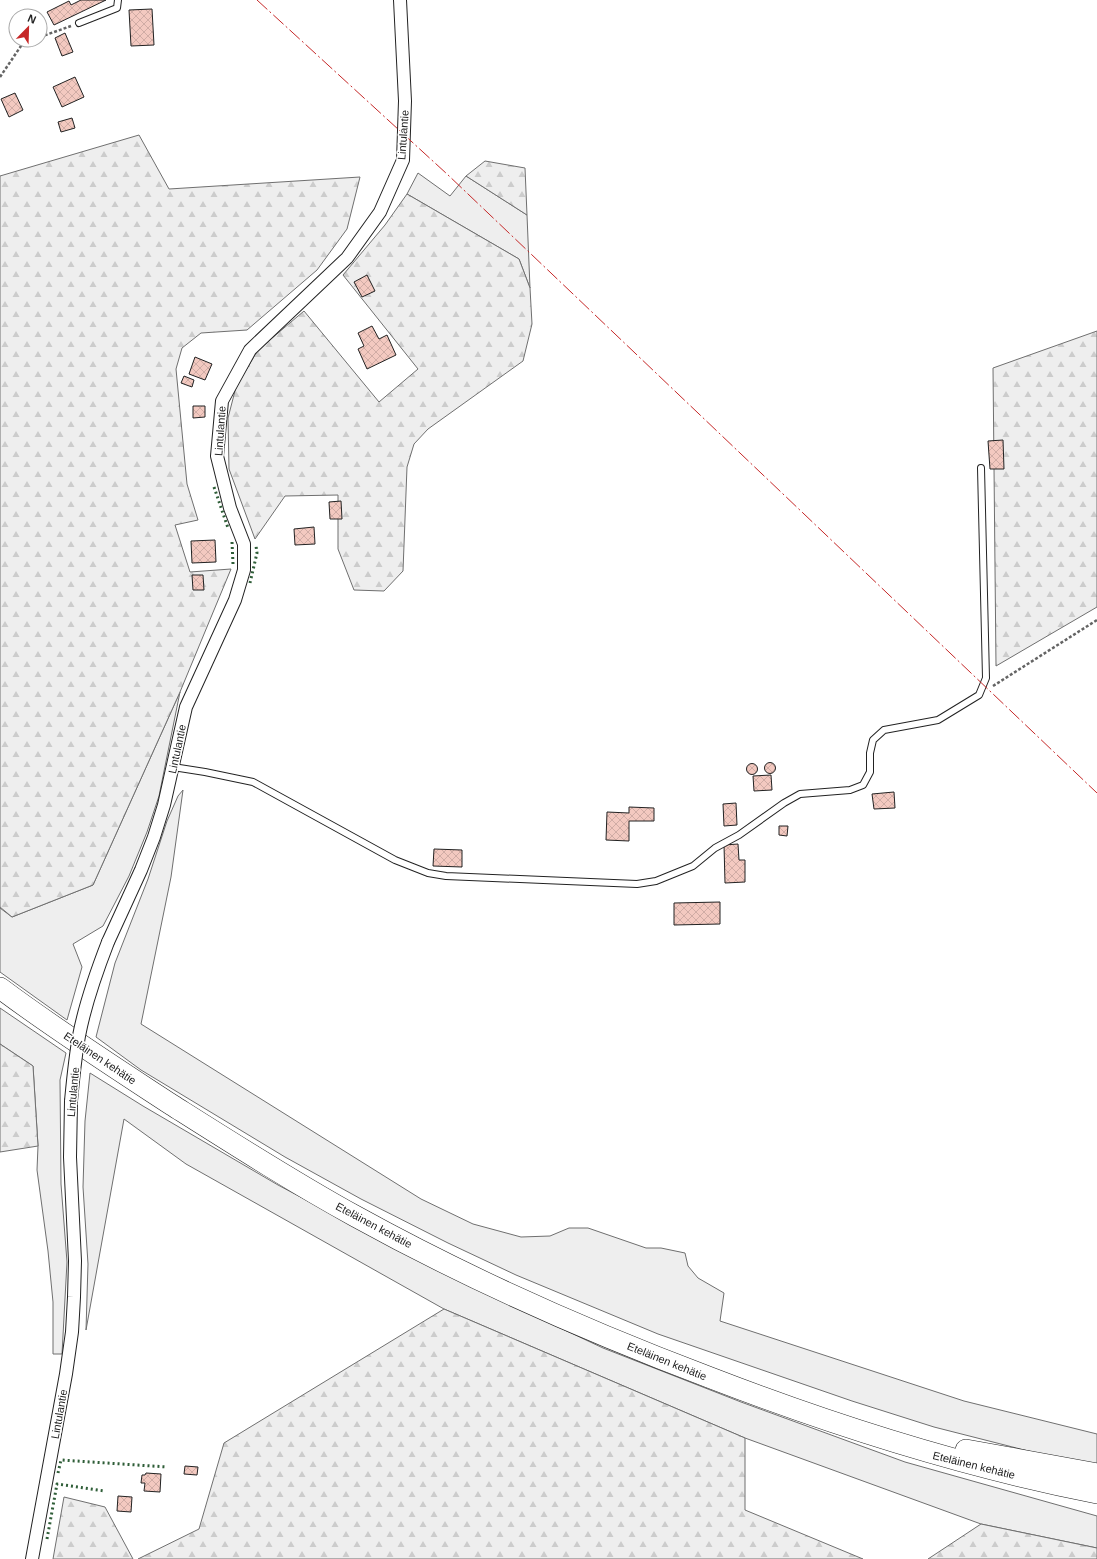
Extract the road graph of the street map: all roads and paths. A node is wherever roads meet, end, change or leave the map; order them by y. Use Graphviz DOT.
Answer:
graph roads {
  1 [pos="118,0"];
  2 [pos="400,0"];
  3 [pos="79,23"];
  4 [pos="48,34"];
  5 [pos="20,48"];
  6 [pos="0,77"];
  7 [pos="981,468"];
  8 [pos="1097,620"];
  9 [pos="979,695"];
  10 [pos="173,767"];
  11 [pos="0,988"];
  12 [pos="953,1454"];
  13 [pos="1097,1474"];
  14 [pos="1097,1482"];
  15 [pos="1097,1494"];
  16 [pos="1097,1501"];
  17 [pos="32,1559"];
  1 -- 3 [label="lane"];
  2 -- 10 [label="street, Lintulantie"];
  3 -- 4 [label="path"];
  5 -- 6 [label="path"];
  7 -- 9 [label="lane"];
  8 -- 9 [label="path"];
  9 -- 10 [label="lane"];
  10 -- 17 [label="street, Lintulantie, bridge"];
  11 -- 12 [label="highway, Eteläinen kehätie"];
  12 -- 13 [label="highway"];
  12 -- 14 [label="highway, Eteläinen kehätie"];
  12 -- 15 [label="highway, Eteläinen kehätie"];
  12 -- 16 [label="highway"];
}
